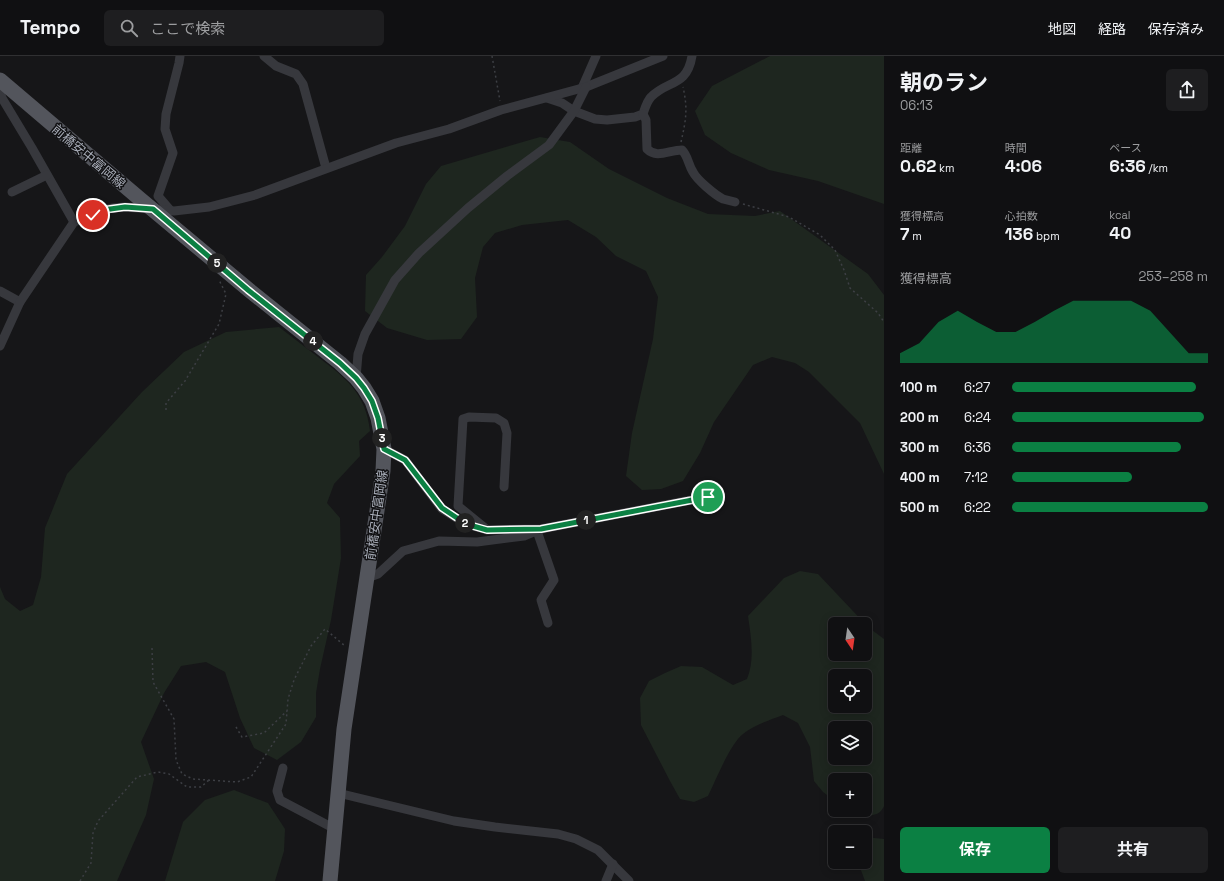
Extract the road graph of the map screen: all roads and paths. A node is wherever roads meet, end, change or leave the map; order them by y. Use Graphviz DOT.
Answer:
graph roads {
  1 [pos="180,56"];
  2 [pos="264,56"];
  3 [pos="492,56"];
  4 [pos="596,56"];
  5 [pos="663,56"];
  6 [pos="692,56"];
  7 [pos="683,77"];
  8 [pos="0,80"];
  9 [pos="584,88"];
  10 [pos="0,92"];
  11 [pos="548,98"];
  12 [pos="501,110"];
  13 [pos="574,111"];
  14 [pos="643,114"];
  15 [pos="682,150"];
  16 [pos="326,168"];
  17 [pos="47,175"];
  18 [pos="12,192"];
  19 [pos="735,202"];
  20 [pos="153,209"];
  21 [pos="170,210"];
  22 [pos="74,222"];
  23 [pos="216,276"];
  24 [pos="0,292"];
  25 [pos="20,302"];
  26 [pos="884,322"];
  27 [pos="0,346"];
  28 [pos="356,378"];
  29 [pos="166,410"];
  30 [pos="384,449"];
  31 [pos="504,487"];
  32 [pos="708,497"];
  33 [pos="487,530"];
  34 [pos="539,530"];
  35 [pos="367,578"];
  36 [pos="548,623"];
  37 [pos="152,648"];
  38 [pos="355,654"];
  39 [pos="287,710"];
  40 [pos="236,727"];
  41 [pos="283,768"];
  42 [pos="209,780"];
  43 [pos="338,793"];
  44 [pos="335,829"];
  45 [pos="613,864"];
  46 [pos="80,881"];
  47 [pos="330,881"];
  48 [pos="606,881"];
  49 [pos="629,881"];
  1 -- 21 [label="street"];
  2 -- 16 [label="street"];
  3 -- 12 [label="path"];
  4 -- 9 [label="street"];
  5 -- 9 [label="street"];
  6 -- 7 [label="street"];
  7 -- 14 [label="street"];
  7 -- 15 [label="path"];
  8 -- 20 [label="main road, 前橋安中富岡線"];
  9 -- 11 [label="street"];
  9 -- 13 [label="street"];
  10 -- 17 [label="street"];
  11 -- 12 [label="street"];
  11 -- 13 [label="street"];
  12 -- 16 [label="street"];
  13 -- 14 [label="street"];
  13 -- 28 [label="street"];
  14 -- 15 [label="street"];
  15 -- 19 [label="street"];
  16 -- 21 [label="street"];
  17 -- 18 [label="street"];
  17 -- 22 [label="street"];
  19 -- 26 [label="path"];
  20 -- 21 [label="street"];
  20 -- 22 [label="street"];
  20 -- 28 [label="main road, 前橋安中富岡線"];
  22 -- 25 [label="street"];
  23 -- 29 [label="path"];
  24 -- 25 [label="street"];
  25 -- 27 [label="street"];
  28 -- 30 [label="main road, 前橋安中富岡線"];
  30 -- 33 [label="street"];
  30 -- 35 [label="main road, 前橋安中富岡線"];
  31 -- 33 [label="street"];
  32 -- 34 [label="street"];
  33 -- 34 [label="street"];
  34 -- 35 [label="street"];
  34 -- 36 [label="street"];
  35 -- 38 [label="main road, 前橋安中富岡線"];
  37 -- 42 [label="path"];
  38 -- 39 [label="path"];
  38 -- 43 [label="main road, 前橋安中富岡線"];
  39 -- 40 [label="path"];
  39 -- 42 [label="path"];
  41 -- 44 [label="street"];
  42 -- 46 [label="path"];
  43 -- 44 [label="main road, 前橋安中富岡線"];
  43 -- 45 [label="street"];
  44 -- 47 [label="main road, 前橋安中富岡線"];
  45 -- 48 [label="street"];
  45 -- 49 [label="street"];
}
